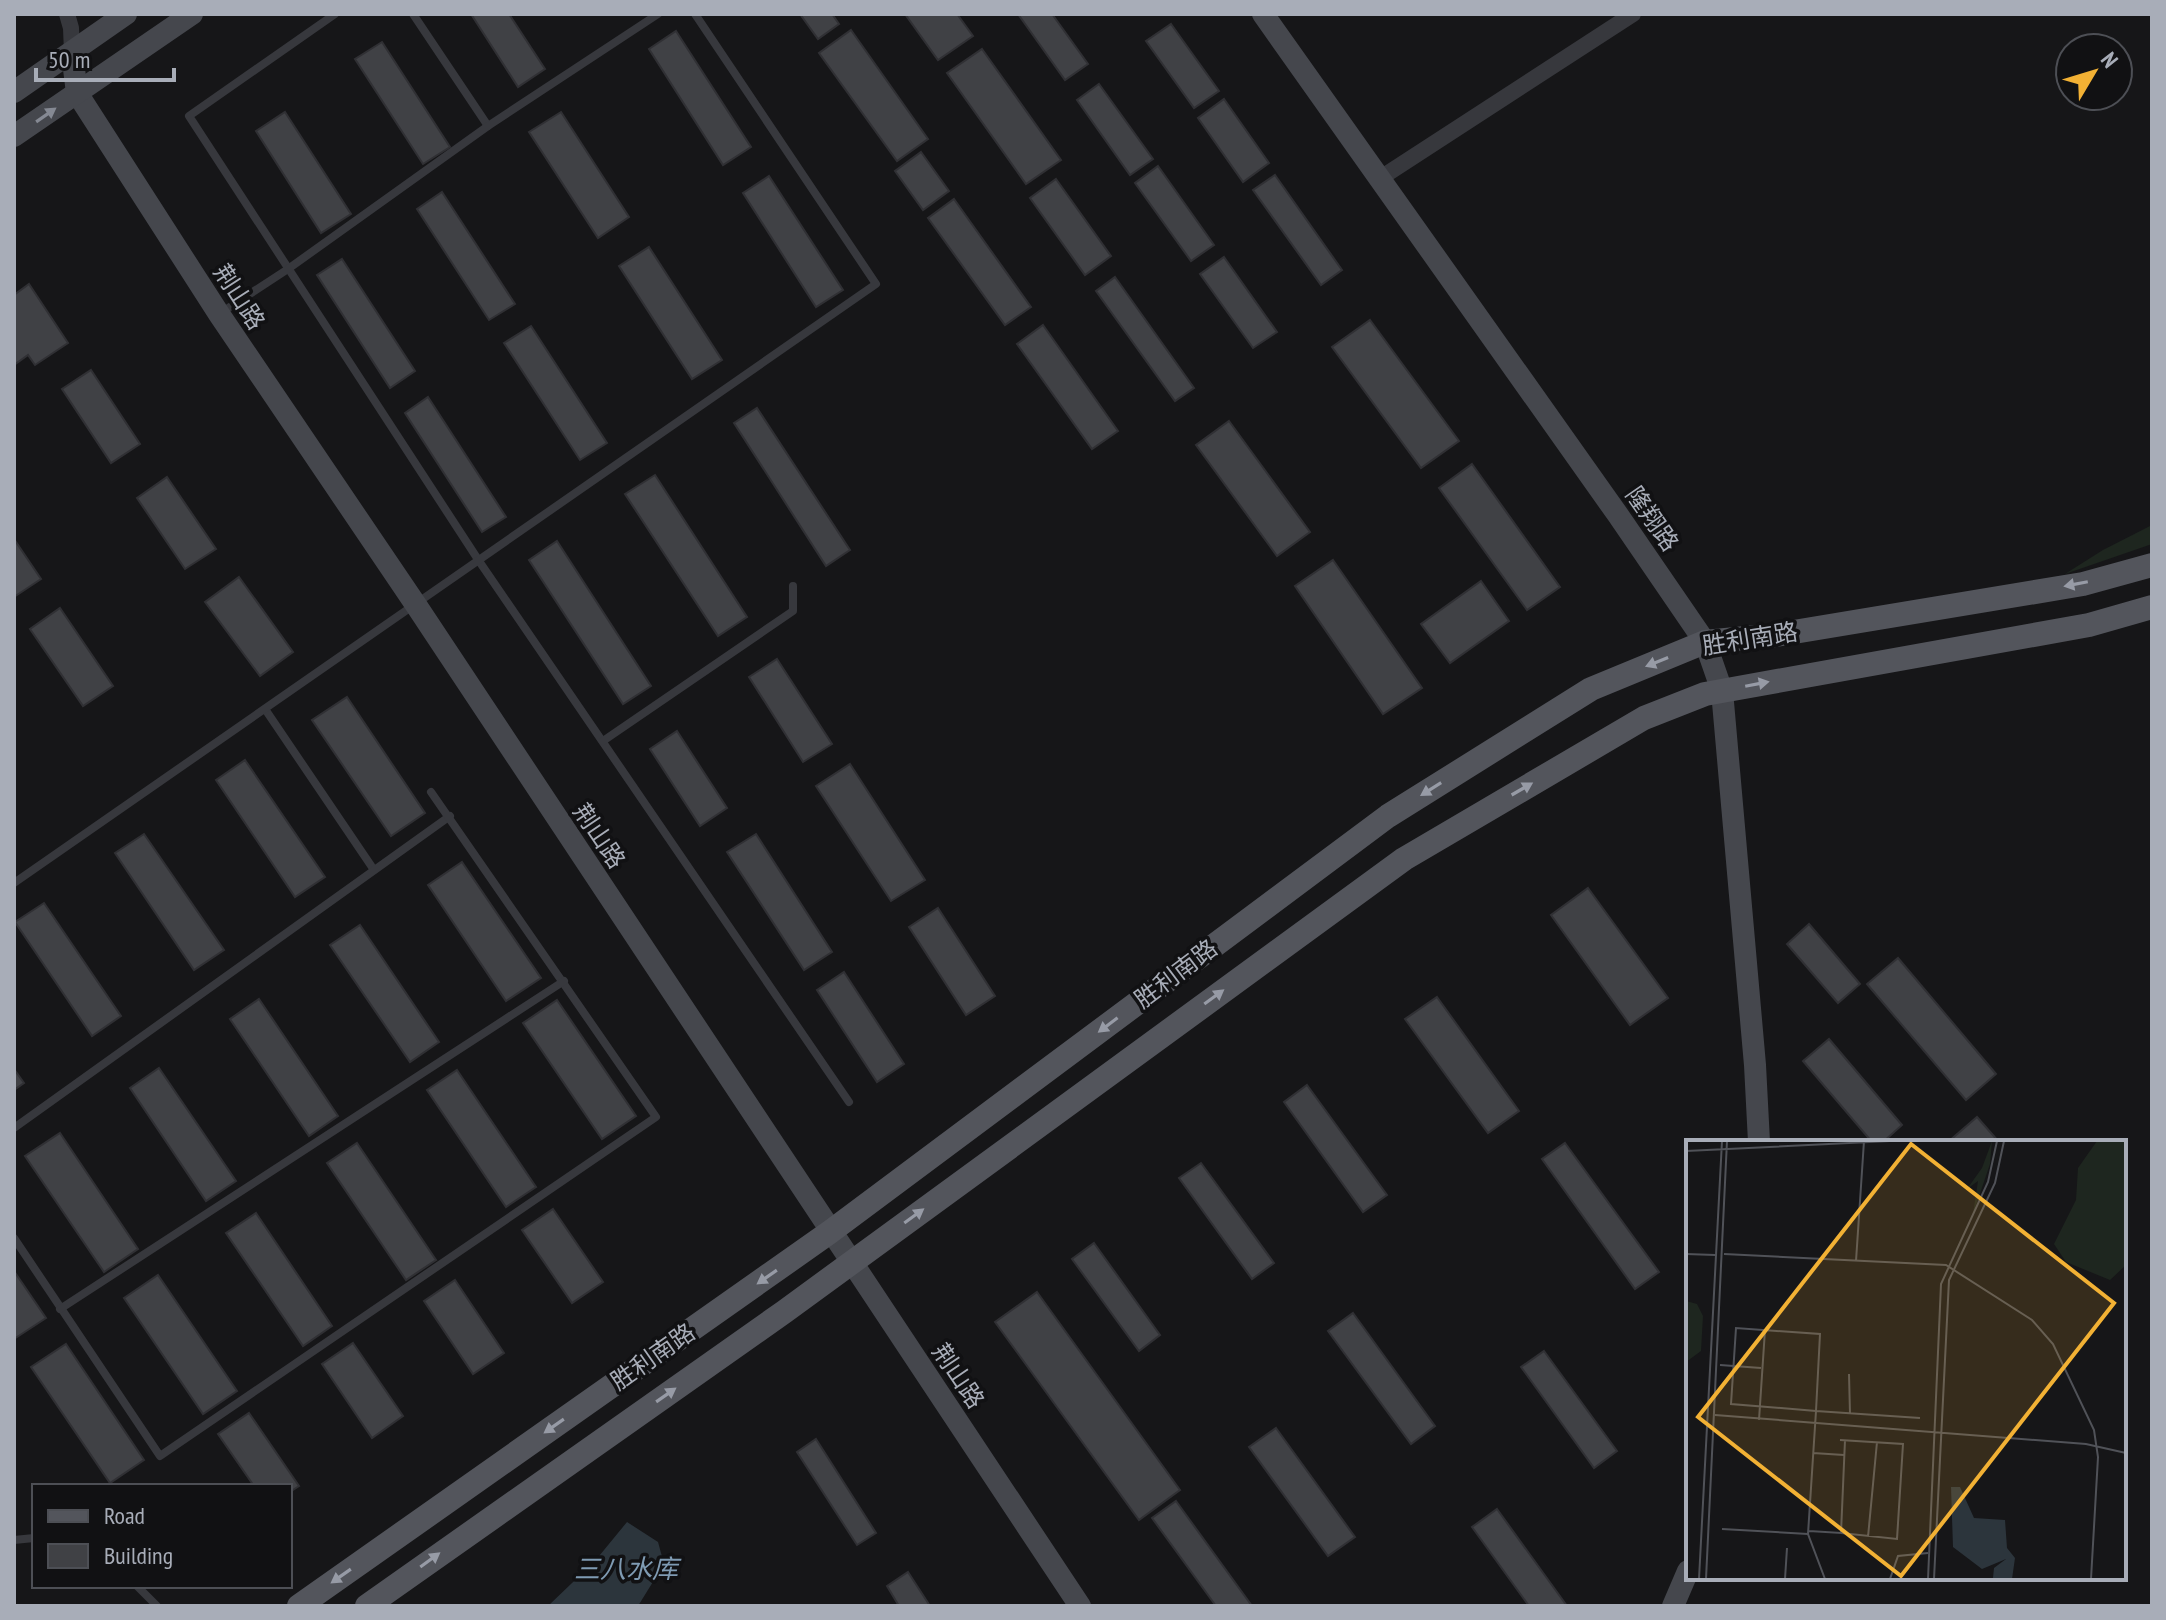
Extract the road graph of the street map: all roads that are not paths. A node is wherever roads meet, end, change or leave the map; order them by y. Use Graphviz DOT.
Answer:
graph roads {
  1 [pos="67,14"];
  2 [pos="126,14"];
  3 [pos="192,14"];
  4 [pos="335,14"];
  5 [pos="413,14"];
  6 [pos="658,14"];
  7 [pos="695,14"];
  8 [pos="1263,14"];
  9 [pos="1633,14"];
  10 [pos="72,53"];
  11 [pos="14,92"];
  12 [pos="77,93"];
  13 [pos="488,126"];
  14 [pos="14,136"];
  15 [pos="1379,179"];
  16 [pos="288,269"];
  17 [pos="219,314"];
  18 [pos="479,561"];
  19 [pos="2152,565"];
  20 [pos="793,586"];
  21 [pos="416,605"];
  22 [pos="2152,607"];
  23 [pos="1705,642"];
  24 [pos="1722,691"];
  25 [pos="265,709"];
  26 [pos="603,741"];
  27 [pos="431,792"];
  28 [pos="450,816"];
  29 [pos="374,870"];
  30 [pos="14,883"];
  31 [pos="564,981"];
  32 [pos="849,1102"];
  33 [pos="14,1128"];
  34 [pos="1759,1140"];
  35 [pos="830,1232"];
  36 [pos="14,1238"];
  37 [pos="851,1262"];
  38 [pos="60,1309"];
  39 [pos="1686,1576"];
  40 [pos="139,1588"];
  41 [pos="157,1606"];
  42 [pos="299,1606"];
  43 [pos="367,1606"];
  44 [pos="1080,1606"];
  45 [pos="1673,1606"];
  1 -- 10 [label="street"];
  2 -- 10 [label="street"];
  3 -- 12 [label="street"];
  4 -- 16 [label="lane"];
  5 -- 13 [label="lane"];
  6 -- 13 [label="lane"];
  7 -- 18 [label="lane"];
  8 -- 15 [label="street, 隆翔路"];
  9 -- 15 [label="street"];
  10 -- 11 [label="street"];
  10 -- 12 [label="street"];
  14 -- 12 [label="street, one-way"];
  12 -- 17 [label="street, 荆山路"];
  13 -- 16 [label="lane"];
  15 -- 23 [label="street, 隆翔路"];
  16 -- 17 [label="lane"];
  16 -- 18 [label="lane"];
  17 -- 21 [label="street, 荆山路"];
  18 -- 21 [label="lane"];
  18 -- 26 [label="lane"];
  19 -- 23 [label="main road, 胜利南路, one-way"];
  20 -- 26 [label="lane"];
  21 -- 25 [label="lane"];
  21 -- 35 [label="street, 荆山路"];
  24 -- 22 [label="main road, 胜利南路, one-way"];
  23 -- 24 [label="street, 隆翔路"];
  23 -- 35 [label="main road, 胜利南路, one-way"];
  24 -- 34 [label="street, 隆翔路"];
  37 -- 24 [label="main road, 胜利南路, one-way"];
  25 -- 29 [label="lane"];
  25 -- 30 [label="lane"];
  26 -- 32 [label="lane"];
  27 -- 28 [label="lane"];
  28 -- 29 [label="lane"];
  28 -- 31 [label="lane"];
  29 -- 33 [label="lane"];
  31 -- 38 [label="lane"];
  31 -- 38 [label="lane"];
  35 -- 37 [label="street, 荆山路"];
  35 -- 42 [label="main road, 胜利南路, one-way"];
  36 -- 38 [label="lane"];
  43 -- 37 [label="main road, 胜利南路, one-way"];
  37 -- 44 [label="street, 荆山路"];
  39 -- 45 [label="street"];
  40 -- 41 [label="lane"];
}
